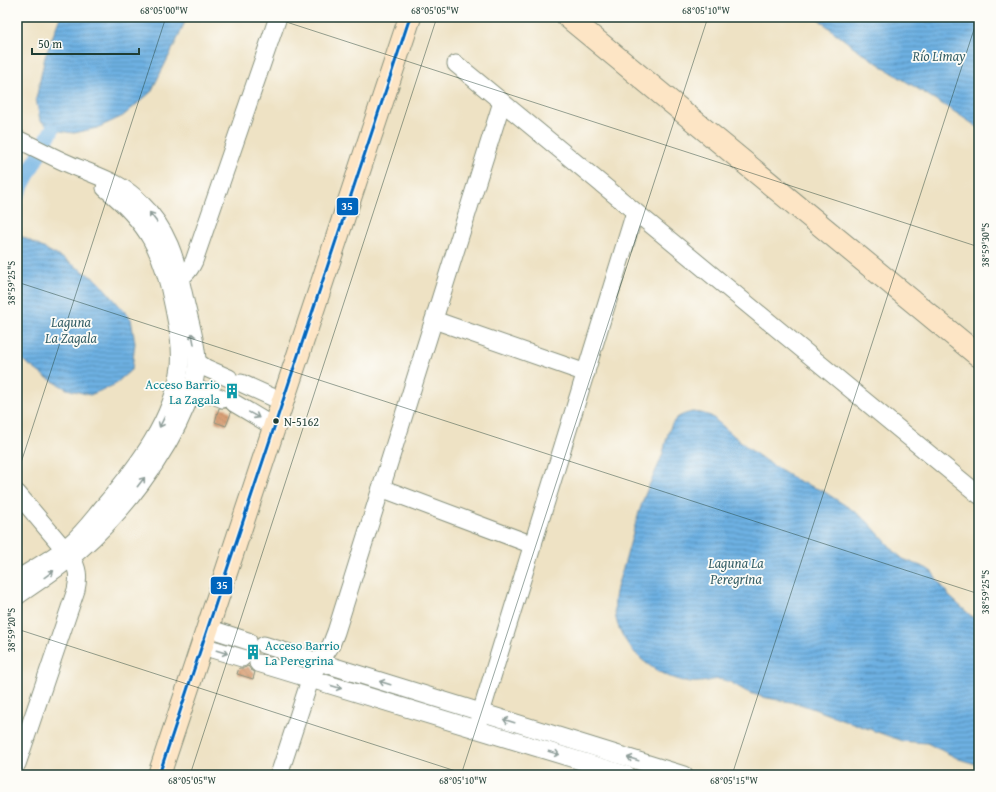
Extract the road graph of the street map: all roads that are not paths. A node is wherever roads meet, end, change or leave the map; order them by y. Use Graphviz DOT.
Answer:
graph roads {
  1 [pos="278,17"];
  2 [pos="410,17"];
  3 [pos="568,17"];
  4 [pos="456,64"];
  5 [pos="502,102"];
  6 [pos="17,139"];
  7 [pos="635,212"];
  8 [pos="175,280"];
  9 [pos="434,320"];
  10 [pos="979,356"];
  11 [pos="197,362"];
  12 [pos="586,373"];
  13 [pos="193,387"];
  14 [pos="283,402"];
  15 [pos="274,427"];
  16 [pos="381,488"];
  17 [pos="17,493"];
  18 [pos="979,495"];
  19 [pos="533,544"];
  20 [pos="67,553"];
  21 [pos="17,579"];
  22 [pos="17,596"];
  23 [pos="205,637"];
  24 [pos="319,663"];
  25 [pos="310,679"];
  26 [pos="481,713"];
  27 [pos="476,729"];
  28 [pos="17,764"];
  29 [pos="159,775"];
  30 [pos="279,775"];
  31 [pos="627,775"];
  32 [pos="681,775"];
  1 -- 8 [label="street"];
  2 -- 14 [label="street"];
  3 -- 10 [label="street"];
  4 -- 5 [label="street"];
  5 -- 7 [label="street"];
  5 -- 9 [label="street"];
  6 -- 8 [label="street"];
  7 -- 12 [label="street"];
  7 -- 18 [label="street"];
  11 -- 8 [label="street, one-way"];
  8 -- 20 [label="street, one-way"];
  9 -- 12 [label="street"];
  9 -- 16 [label="street"];
  11 -- 13 [label="street"];
  11 -- 14 [label="street"];
  12 -- 19 [label="street"];
  13 -- 15 [label="street, one-way"];
  20 -- 13 [label="street, one-way"];
  14 -- 15 [label="street"];
  15 -- 23 [label="street"];
  16 -- 19 [label="street"];
  16 -- 24 [label="street"];
  17 -- 20 [label="street"];
  19 -- 26 [label="street"];
  20 -- 21 [label="street"];
  22 -- 20 [label="street, one-way"];
  20 -- 28 [label="street"];
  23 -- 24 [label="street"];
  23 -- 25 [label="street, one-way"];
  23 -- 29 [label="street"];
  24 -- 25 [label="street"];
  26 -- 24 [label="street, one-way"];
  25 -- 27 [label="street, one-way"];
  25 -- 30 [label="street"];
  26 -- 27 [label="street"];
  32 -- 26 [label="street, one-way"];
  27 -- 31 [label="street, one-way"];
}
